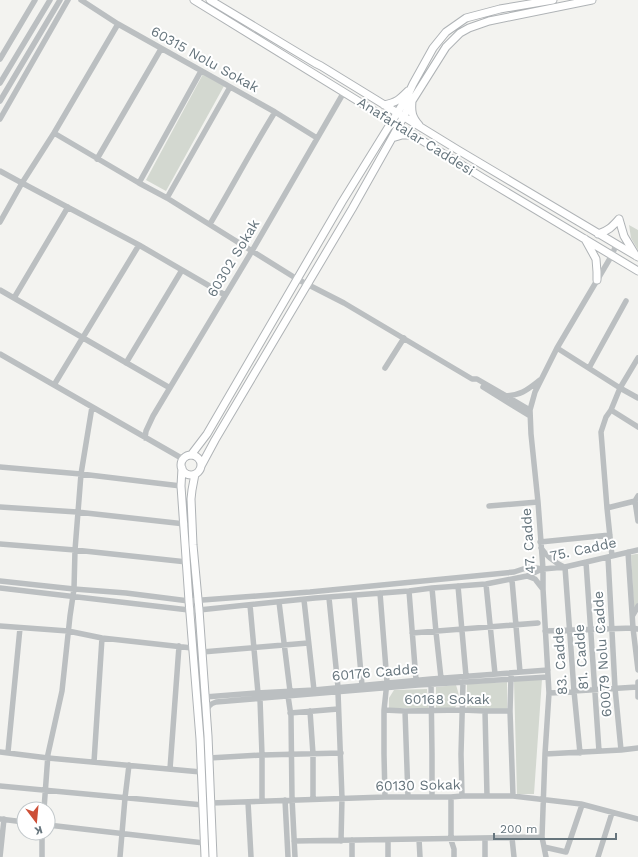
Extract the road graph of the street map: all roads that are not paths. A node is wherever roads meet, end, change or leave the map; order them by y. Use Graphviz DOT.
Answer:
graph roads {
  1 [pos="35,0"];
  2 [pos="50,0"];
  3 [pos="60,0"];
  4 [pos="68,0"];
  5 [pos="82,0"];
  6 [pos="194,0"];
  7 [pos="210,0"];
  8 [pos="552,0"];
  9 [pos="592,0"];
  10 [pos="118,24"];
  11 [pos="161,48"];
  12 [pos="0,59"];
  13 [pos="201,71"];
  14 [pos="0,83"];
  15 [pos="413,84"];
  16 [pos="230,87"];
  17 [pos="344,92"];
  18 [pos="0,101"];
  19 [pos="412,101"];
  20 [pos="384,105"];
  21 [pos="275,112"];
  22 [pos="400,115"];
  23 [pos="0,119"];
  24 [pos="396,124"];
  25 [pos="422,128"];
  26 [pos="54,134"];
  27 [pos="415,136"];
  28 [pos="317,138"];
  29 [pos="392,138"];
  30 [pos="97,159"];
  31 [pos="0,170"];
  32 [pos="22,183"];
  33 [pos="139,183"];
  34 [pos="167,198"];
  35 [pos="68,207"];
  36 [pos="0,222"];
  37 [pos="210,224"];
  38 [pos="598,234"];
  39 [pos="585,239"];
  40 [pos="139,245"];
  41 [pos="616,245"];
  42 [pos="252,251"];
  43 [pos="612,255"];
  44 [pos="637,257"];
  45 [pos="182,270"];
  46 [pos="638,271"];
  47 [pos="297,278"];
  48 [pos="597,280"];
  49 [pos="308,284"];
  50 [pos="0,290"];
  51 [pos="225,295"];
  52 [pos="14,298"];
  53 [pos="626,301"];
  54 [pos="82,337"];
  55 [pos="404,338"];
  56 [pos="557,348"];
  57 [pos="0,354"];
  58 [pos="638,358"];
  59 [pos="126,363"];
  60 [pos="385,368"];
  61 [pos="589,368"];
  62 [pos="472,379"];
  63 [pos="542,379"];
  64 [pos="54,385"];
  65 [pos="170,388"];
  66 [pos="620,388"];
  67 [pos="505,396"];
  68 [pos="638,398"];
  69 [pos="92,407"];
  70 [pos="611,410"];
  71 [pos="530,413"];
  72 [pos="638,427"];
  73 [pos="145,438"];
  74 [pos="192,455"];
  75 [pos="183,459"];
  76 [pos="0,466"];
  77 [pos="201,466"];
  78 [pos="182,468"];
  79 [pos="81,474"];
  80 [pos="195,474"];
  81 [pos="182,486"];
  82 [pos="636,498"];
  83 [pos="538,502"];
  84 [pos="489,506"];
  85 [pos="0,507"];
  86 [pos="606,508"];
  87 [pos="78,512"];
  88 [pos="638,521"];
  89 [pos="184,524"];
  90 [pos="610,535"];
  91 [pos="0,544"];
  92 [pos="540,545"];
  93 [pos="75,550"];
  94 [pos="638,550"];
  95 [pos="628,552"];
  96 [pos="610,556"];
  97 [pos="187,562"];
  98 [pos="586,562"];
  99 [pos="565,567"];
  100 [pos="543,569"];
  101 [pos="527,576"];
  102 [pos="512,580"];
  103 [pos="0,581"];
  104 [pos="486,584"];
  105 [pos="458,586"];
  106 [pos="0,588"];
  107 [pos="432,588"];
  108 [pos="74,589"];
  109 [pos="543,589"];
  110 [pos="409,591"];
  111 [pos="380,594"];
  112 [pos="354,596"];
  113 [pos="73,597"];
  114 [pos="329,598"];
  115 [pos="198,600"];
  116 [pos="304,600"];
  117 [pos="189,601"];
  118 [pos="279,602"];
  119 [pos="250,605"];
  120 [pos="638,606"];
  121 [pos="189,610"];
  122 [pos="199,610"];
  123 [pos="633,616"];
  124 [pos="538,623"];
  125 [pos="516,625"];
  126 [pos="0,626"];
  127 [pos="491,627"];
  128 [pos="20,628"];
  129 [pos="462,629"];
  130 [pos="612,629"];
  131 [pos="635,629"];
  132 [pos="570,630"];
  133 [pos="591,630"];
  134 [pos="545,631"];
  135 [pos="68,632"];
  136 [pos="436,632"];
  137 [pos="412,633"];
  138 [pos="102,638"];
  139 [pos="308,643"];
  140 [pos="284,645"];
  141 [pos="179,646"];
  142 [pos="254,647"];
  143 [pos="192,648"];
  144 [pos="202,652"];
  145 [pos="548,670"];
  146 [pos="638,670"];
  147 [pos="520,672"];
  148 [pos="494,674"];
  149 [pos="466,676"];
  150 [pos="511,676"];
  151 [pos="548,676"];
  152 [pos="441,678"];
  153 [pos="416,680"];
  154 [pos="431,681"];
  155 [pos="463,682"];
  156 [pos="638,682"];
  157 [pos="362,685"];
  158 [pos="387,685"];
  159 [pos="638,686"];
  160 [pos="615,688"];
  161 [pos="314,690"];
  162 [pos="338,690"];
  163 [pos="595,690"];
  164 [pos="574,691"];
  165 [pos="550,693"];
  166 [pos="289,694"];
  167 [pos="259,696"];
  168 [pos="205,697"];
  169 [pos="638,697"];
  170 [pos="338,709"];
  171 [pos="384,710"];
  172 [pos="462,710"];
  173 [pos="405,711"];
  174 [pos="431,711"];
  175 [pos="485,711"];
  176 [pos="510,711"];
  177 [pos="206,712"];
  178 [pos="310,712"];
  179 [pos="290,713"];
  180 [pos="638,748"];
  181 [pos="621,750"];
  182 [pos="599,751"];
  183 [pos="0,752"];
  184 [pos="8,752"];
  185 [pos="341,753"];
  186 [pos="580,753"];
  187 [pos="291,754"];
  188 [pos="313,754"];
  189 [pos="545,754"];
  190 [pos="262,755"];
  191 [pos="48,758"];
  192 [pos="209,758"];
  193 [pos="94,762"];
  194 [pos="129,765"];
  195 [pos="170,769"];
  196 [pos="201,772"];
  197 [pos="0,786"];
  198 [pos="46,791"];
  199 [pos="462,796"];
  200 [pos="487,796"];
  201 [pos="513,796"];
  202 [pos="385,797"];
  203 [pos="408,797"];
  204 [pos="432,797"];
  205 [pos="451,797"];
  206 [pos="125,798"];
  207 [pos="342,798"];
  208 [pos="313,799"];
  209 [pos="285,800"];
  210 [pos="292,800"];
  211 [pos="544,800"];
  212 [pos="45,801"];
  213 [pos="262,801"];
  214 [pos="248,802"];
  215 [pos="211,803"];
  216 [pos="582,805"];
  217 [pos="203,806"];
  218 [pos="612,813"];
  219 [pos="2,819"];
  220 [pos="638,819"];
  221 [pos="16,821"];
  222 [pos="56,826"];
  223 [pos="122,833"];
  224 [pos="542,837"];
  225 [pos="485,838"];
  226 [pos="512,838"];
  227 [pos="419,839"];
  228 [pos="451,839"];
  229 [pos="352,840"];
  230 [pos="388,840"];
  231 [pos="42,841"];
  232 [pos="294,841"];
  233 [pos="341,841"];
  234 [pos="204,843"];
  235 [pos="544,847"];
  236 [pos="0,857"];
  237 [pos="42,857"];
  238 [pos="120,857"];
  239 [pos="205,857"];
  240 [pos="212,857"];
  241 [pos="251,857"];
  242 [pos="288,857"];
  243 [pos="295,857"];
  244 [pos="352,857"];
  245 [pos="388,857"];
  246 [pos="420,857"];
  247 [pos="454,857"];
  248 [pos="485,857"];
  249 [pos="514,857"];
  250 [pos="546,857"];
  251 [pos="598,857"];
  1 -- 12 [label="street"];
  2 -- 14 [label="street"];
  3 -- 18 [label="street"];
  4 -- 23 [label="street"];
  5 -- 10 [label="street, 60315 Nolu Sokak"];
  6 -- 17 [label="main road, Anafartalar Caddesi"];
  7 -- 20 [label="main road, Anafartalar Caddesi"];
  8 -- 15 [label="main road"];
  9 -- 19 [label="main road"];
  10 -- 11 [label="street, 60315 Nolu Sokak"];
  10 -- 26 [label="street"];
  11 -- 13 [label="street, 60315 Nolu Sokak"];
  11 -- 30 [label="street"];
  13 -- 16 [label="street, 60315 Nolu Sokak"];
  13 -- 33 [label="street"];
  15 -- 20 [label="main road"];
  15 -- 22 [label="main road"];
  16 -- 21 [label="street, 60315 Nolu Sokak"];
  16 -- 34 [label="street"];
  17 -- 24 [label="main road, Anafartalar Caddesi"];
  17 -- 28 [label="street, 60302 Sokak"];
  19 -- 22 [label="main road"];
  19 -- 25 [label="main road"];
  20 -- 22 [label="main road, Anafartalar Caddesi"];
  21 -- 28 [label="street, 60315 Nolu Sokak"];
  21 -- 37 [label="street"];
  22 -- 24 [label="main road"];
  22 -- 25 [label="main road, Anafartalar Caddesi"];
  24 -- 27 [label="main road, Anafartalar Caddesi"];
  24 -- 29 [label="main road"];
  24 -- 47 [label="main road"];
  25 -- 38 [label="main road, Anafartalar Caddesi"];
  26 -- 30 [label="street"];
  26 -- 32 [label="street"];
  27 -- 29 [label="main road"];
  27 -- 39 [label="main road, Anafartalar Caddesi"];
  28 -- 42 [label="street, 60302 Sokak"];
  29 -- 49 [label="main road"];
  30 -- 33 [label="street"];
  31 -- 32 [label="street"];
  32 -- 35 [label="street"];
  32 -- 36 [label="street"];
  33 -- 34 [label="street"];
  34 -- 37 [label="street"];
  35 -- 40 [label="street"];
  35 -- 52 [label="street"];
  37 -- 42 [label="street"];
  38 -- 41 [label="main road, Anafartalar Caddesi"];
  38 -- 44 [label="main road"];
  39 -- 43 [label="main road, Anafartalar Caddesi"];
  39 -- 48 [label="main road"];
  40 -- 45 [label="street"];
  40 -- 54 [label="street"];
  41 -- 43 [label="street, 47. Cadde"];
  41 -- 44 [label="main road, Anafartalar Caddesi"];
  42 -- 47 [label="street"];
  42 -- 51 [label="street, 60302 Sokak"];
  43 -- 46 [label="main road, Anafartalar Caddesi"];
  43 -- 48 [label="street, 47. Cadde"];
  45 -- 51 [label="street"];
  45 -- 59 [label="street"];
  47 -- 49 [label="street"];
  47 -- 74 [label="main road"];
  48 -- 56 [label="street, 47. Cadde"];
  49 -- 55 [label="street"];
  49 -- 77 [label="main road"];
  50 -- 52 [label="street"];
  51 -- 65 [label="street, 60302 Sokak"];
  52 -- 54 [label="street"];
  53 -- 61 [label="street"];
  54 -- 59 [label="street"];
  54 -- 64 [label="street"];
  55 -- 60 [label="street"];
  55 -- 62 [label="street"];
  56 -- 61 [label="street"];
  56 -- 63 [label="street, 47. Cadde"];
  57 -- 64 [label="street"];
  58 -- 66 [label="street, 60079 Nolu Cadde"];
  59 -- 65 [label="street"];
  61 -- 66 [label="street"];
  62 -- 67 [label="street"];
  62 -- 71 [label="street"];
  63 -- 67 [label="street"];
  63 -- 71 [label="street, 47. Cadde"];
  64 -- 69 [label="street"];
  65 -- 73 [label="street, 60302 Sokak"];
  66 -- 68 [label="street"];
  66 -- 70 [label="street, 60079 Nolu Cadde"];
  67 -- 71 [label="street"];
  69 -- 73 [label="street"];
  69 -- 79 [label="street"];
  70 -- 72 [label="street"];
  70 -- 86 [label="street, 60079 Nolu Cadde"];
  71 -- 83 [label="street, 47. Cadde"];
  73 -- 75 [label="street"];
  74 -- 75 [label="main road"];
  74 -- 77 [label="main road"];
  75 -- 78 [label="main road"];
  76 -- 79 [label="street"];
  77 -- 80 [label="main road"];
  78 -- 80 [label="main road"];
  78 -- 81 [label="main road"];
  79 -- 81 [label="street"];
  79 -- 87 [label="street"];
  80 -- 115 [label="main road"];
  81 -- 89 [label="main road"];
  82 -- 86 [label="street"];
  82 -- 88 [label="street"];
  83 -- 84 [label="street"];
  83 -- 92 [label="street, 47. Cadde"];
  85 -- 87 [label="street"];
  86 -- 90 [label="street, 60079 Nolu Cadde"];
  87 -- 89 [label="street"];
  87 -- 93 [label="street"];
  89 -- 97 [label="main road"];
  90 -- 92 [label="street"];
  90 -- 96 [label="street, 60079 Nolu Cadde"];
  91 -- 93 [label="street"];
  92 -- 99 [label="street"];
  92 -- 100 [label="street, 47. Cadde"];
  93 -- 97 [label="street"];
  93 -- 108 [label="street"];
  94 -- 95 [label="street, 75. Cadde"];
  95 -- 96 [label="street, 75. Cadde"];
  95 -- 123 [label="street"];
  96 -- 98 [label="street, 75. Cadde"];
  96 -- 130 [label="street, 60079 Nolu Cadde"];
  97 -- 117 [label="main road"];
  98 -- 99 [label="street, 75. Cadde"];
  98 -- 133 [label="street, 81. Cadde"];
  99 -- 100 [label="street, 75. Cadde"];
  99 -- 132 [label="street, 83. Cadde"];
  100 -- 101 [label="street"];
  100 -- 109 [label="street, 47. Cadde"];
  100 -- 115 [label="street"];
  101 -- 102 [label="street"];
  101 -- 109 [label="street"];
  102 -- 104 [label="street"];
  102 -- 125 [label="street"];
  103 -- 108 [label="street"];
  104 -- 105 [label="street"];
  104 -- 127 [label="street"];
  105 -- 107 [label="street"];
  105 -- 129 [label="street"];
  106 -- 113 [label="street"];
  107 -- 110 [label="street"];
  107 -- 136 [label="street"];
  108 -- 113 [label="street"];
  108 -- 117 [label="street"];
  109 -- 134 [label="street, 47. Cadde"];
  110 -- 111 [label="street"];
  110 -- 137 [label="street"];
  111 -- 112 [label="street"];
  111 -- 158 [label="street"];
  112 -- 114 [label="street"];
  112 -- 157 [label="street"];
  113 -- 121 [label="street"];
  113 -- 135 [label="street"];
  114 -- 116 [label="street"];
  114 -- 162 [label="street"];
  115 -- 117 [label="street"];
  115 -- 122 [label="main road"];
  116 -- 118 [label="street"];
  116 -- 139 [label="street"];
  117 -- 121 [label="main road"];
  118 -- 119 [label="street"];
  118 -- 140 [label="street"];
  119 -- 122 [label="street"];
  119 -- 142 [label="street"];
  120 -- 123 [label="street"];
  121 -- 122 [label="street"];
  121 -- 143 [label="main road"];
  122 -- 144 [label="main road"];
  123 -- 131 [label="street"];
  124 -- 125 [label="street"];
  125 -- 127 [label="street"];
  125 -- 147 [label="street"];
  126 -- 128 [label="street"];
  127 -- 129 [label="street"];
  127 -- 148 [label="street"];
  128 -- 135 [label="street"];
  128 -- 184 [label="street"];
  129 -- 136 [label="street"];
  129 -- 149 [label="street"];
  130 -- 131 [label="street"];
  130 -- 133 [label="street"];
  130 -- 160 [label="street, 60079 Nolu Cadde"];
  131 -- 146 [label="street"];
  132 -- 133 [label="street"];
  132 -- 134 [label="street"];
  132 -- 164 [label="street, 83. Cadde"];
  133 -- 163 [label="street, 81. Cadde"];
  134 -- 145 [label="street, 47. Cadde"];
  135 -- 138 [label="street"];
  135 -- 191 [label="street"];
  136 -- 137 [label="street"];
  136 -- 152 [label="street"];
  137 -- 153 [label="street"];
  138 -- 141 [label="street"];
  138 -- 193 [label="street"];
  139 -- 140 [label="street"];
  139 -- 161 [label="street"];
  140 -- 142 [label="street"];
  140 -- 166 [label="street"];
  141 -- 143 [label="street"];
  141 -- 195 [label="street"];
  142 -- 144 [label="street"];
  142 -- 167 [label="street"];
  143 -- 196 [label="main road"];
  144 -- 168 [label="main road"];
  145 -- 147 [label="street, 60176 Cadde"];
  145 -- 151 [label="street, 47. Cadde"];
  147 -- 150 [label="street, 60176 Cadde"];
  148 -- 149 [label="street, 60176 Cadde"];
  148 -- 150 [label="street, 60176 Cadde"];
  149 -- 152 [label="street, 60176 Cadde"];
  150 -- 151 [label="street"];
  150 -- 155 [label="street"];
  150 -- 176 [label="street"];
  151 -- 165 [label="street, 47. Cadde"];
  152 -- 154 [label="street, 60176 Cadde"];
  153 -- 154 [label="street, 60176 Cadde"];
  153 -- 158 [label="street, 60176 Cadde"];
  154 -- 155 [label="street"];
  154 -- 158 [label="street"];
  154 -- 174 [label="street"];
  155 -- 172 [label="street"];
  156 -- 159 [label="street"];
  157 -- 158 [label="street, 60176 Cadde"];
  157 -- 162 [label="street, 60176 Cadde"];
  158 -- 162 [label="street"];
  158 -- 171 [label="street"];
  159 -- 160 [label="street"];
  159 -- 169 [label="street"];
  160 -- 163 [label="street"];
  160 -- 181 [label="street, 60079 Nolu Cadde"];
  161 -- 162 [label="street, 60176 Cadde"];
  161 -- 166 [label="street, 60176 Cadde"];
  162 -- 166 [label="street"];
  162 -- 170 [label="street"];
  163 -- 164 [label="street"];
  163 -- 182 [label="street, 81. Cadde"];
  164 -- 165 [label="street"];
  164 -- 186 [label="street, 83. Cadde"];
  165 -- 189 [label="street, 47. Cadde"];
  166 -- 167 [label="street, 60176 Cadde"];
  166 -- 179 [label="street"];
  167 -- 168 [label="street, 60176 Cadde"];
  167 -- 177 [label="street"];
  167 -- 190 [label="street"];
  168 -- 177 [label="main road"];
  170 -- 178 [label="street"];
  170 -- 185 [label="street"];
  171 -- 173 [label="street, 60168 Sokak"];
  171 -- 202 [label="street"];
  172 -- 174 [label="street, 60168 Sokak"];
  172 -- 175 [label="street, 60168 Sokak"];
  172 -- 199 [label="street"];
  173 -- 174 [label="street, 60168 Sokak"];
  173 -- 203 [label="street"];
  174 -- 204 [label="street"];
  175 -- 176 [label="street, 60168 Sokak"];
  175 -- 200 [label="street"];
  176 -- 201 [label="street"];
  177 -- 192 [label="main road"];
  178 -- 179 [label="street"];
  178 -- 188 [label="street"];
  179 -- 187 [label="street"];
  180 -- 181 [label="street"];
  181 -- 182 [label="street"];
  182 -- 186 [label="street"];
  183 -- 184 [label="street"];
  184 -- 191 [label="street"];
  185 -- 188 [label="street"];
  185 -- 207 [label="street"];
  186 -- 189 [label="street"];
  187 -- 188 [label="street"];
  187 -- 190 [label="street"];
  187 -- 210 [label="street"];
  188 -- 208 [label="street"];
  189 -- 211 [label="street, 47. Cadde"];
  190 -- 192 [label="street"];
  190 -- 213 [label="street"];
  191 -- 193 [label="street"];
  191 -- 198 [label="street"];
  192 -- 215 [label="main road"];
  193 -- 194 [label="street"];
  194 -- 195 [label="street"];
  194 -- 206 [label="street"];
  195 -- 196 [label="street"];
  196 -- 217 [label="main road"];
  197 -- 198 [label="street"];
  198 -- 206 [label="street"];
  198 -- 212 [label="street"];
  199 -- 200 [label="street, 60130 Sokak"];
  199 -- 205 [label="street, 60130 Sokak"];
  200 -- 201 [label="street, 60130 Sokak"];
  201 -- 211 [label="street, 60130 Sokak"];
  202 -- 203 [label="street, 60130 Sokak"];
  202 -- 207 [label="street, 60130 Sokak"];
  203 -- 204 [label="street, 60130 Sokak"];
  204 -- 205 [label="street, 60130 Sokak"];
  205 -- 228 [label="street"];
  206 -- 217 [label="street"];
  206 -- 223 [label="street"];
  207 -- 208 [label="street, 60130 Sokak"];
  207 -- 233 [label="street"];
  208 -- 210 [label="street, 60130 Sokak"];
  209 -- 210 [label="street, 60130 Sokak"];
  209 -- 213 [label="street, 60130 Sokak"];
  209 -- 242 [label="street"];
  210 -- 232 [label="street"];
  211 -- 216 [label="street, 60130 Sokak"];
  211 -- 224 [label="street, 47. Cadde"];
  213 -- 214 [label="street, 60130 Sokak"];
  214 -- 215 [label="street, 60130 Sokak"];
  214 -- 241 [label="street"];
  215 -- 240 [label="main road"];
  216 -- 218 [label="street, 60130 Sokak"];
  216 -- 235 [label="street"];
  217 -- 234 [label="main road"];
  218 -- 220 [label="street, 60130 Sokak"];
  218 -- 251 [label="street"];
  219 -- 221 [label="street"];
  219 -- 236 [label="street"];
  222 -- 223 [label="street"];
  223 -- 234 [label="street"];
  223 -- 238 [label="street"];
  224 -- 226 [label="street"];
  224 -- 235 [label="street, 47. Cadde"];
  225 -- 226 [label="street"];
  225 -- 228 [label="street"];
  225 -- 248 [label="street"];
  226 -- 249 [label="street"];
  227 -- 228 [label="street"];
  227 -- 230 [label="street"];
  227 -- 246 [label="street"];
  228 -- 247 [label="street"];
  229 -- 230 [label="street"];
  229 -- 233 [label="street"];
  229 -- 244 [label="street"];
  230 -- 245 [label="street"];
  231 -- 237 [label="street"];
  232 -- 233 [label="street"];
  232 -- 243 [label="street"];
  234 -- 239 [label="main road"];
  235 -- 250 [label="street, 47. Cadde"];
}
